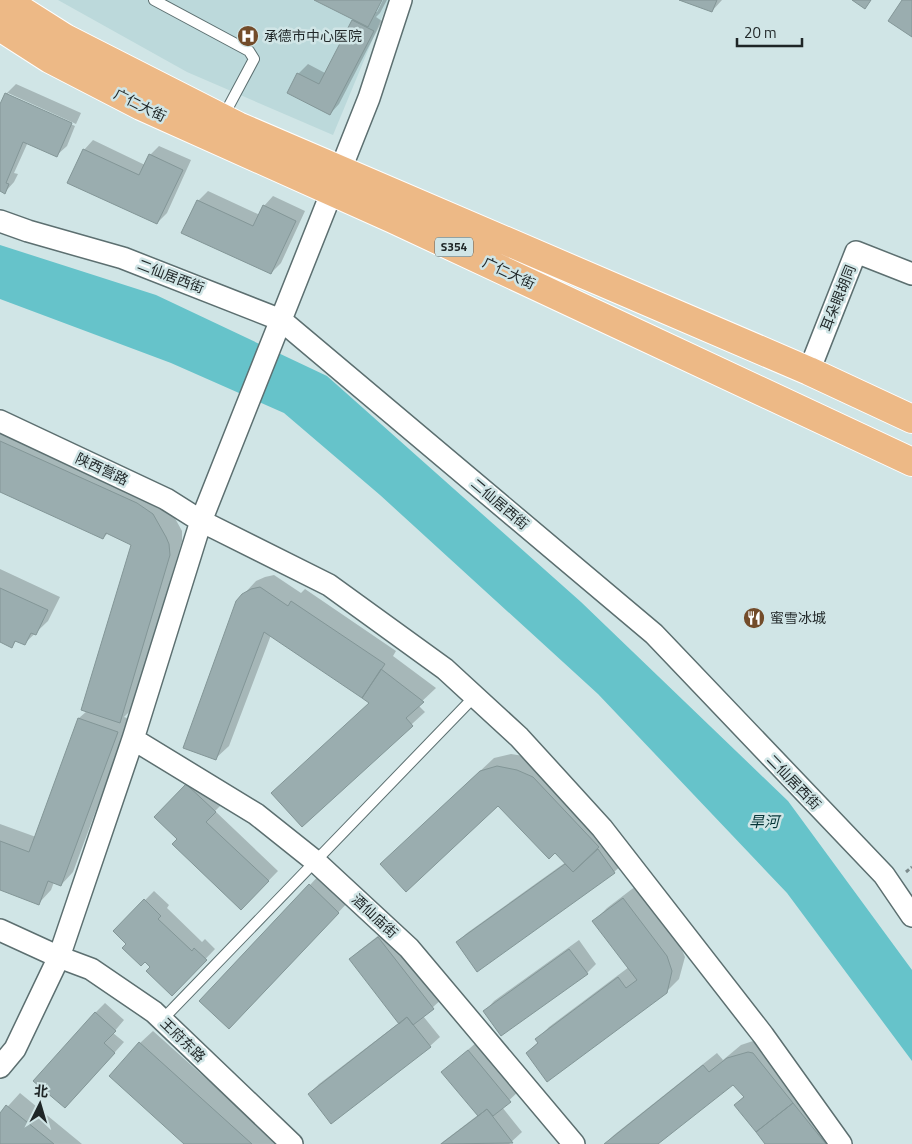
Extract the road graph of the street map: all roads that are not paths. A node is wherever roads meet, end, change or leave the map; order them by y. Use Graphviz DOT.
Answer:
graph roads {
  1 [pos="5,0"];
  2 [pos="154,0"];
  3 [pos="401,0"];
  4 [pos="0,27"];
  5 [pos="222,118"];
  6 [pos="336,181"];
  7 [pos="0,221"];
  8 [pos="912,274"];
  9 [pos="281,320"];
  10 [pos="809,371"];
  11 [pos="912,419"];
  12 [pos="0,421"];
  13 [pos="912,462"];
  14 [pos="201,521"];
  15 [pos="475,696"];
  16 [pos="133,739"];
  17 [pos="316,861"];
  18 [pos="912,916"];
  19 [pos="0,930"];
  20 [pos="59,957"];
  21 [pos="162,1020"];
  22 [pos="0,1067"];
  23 [pos="292,1144"];
  24 [pos="574,1144"];
  25 [pos="841,1144"];
  1 -- 5 [label="main road, 广仁大街 / S354"];
  2 -- 5 [label="lane"];
  3 -- 6 [label="street"];
  4 -- 6 [label="main road, 广仁大街 / S354"];
  5 -- 6 [label="main road, 广仁大街 / S354"];
  6 -- 9 [label="street"];
  6 -- 10 [label="main road, 广仁大街 / S354"];
  6 -- 13 [label="main road, 广仁大街 / S354"];
  7 -- 9 [label="street, 二仙居西街"];
  8 -- 10 [label="street, 耳朵眼胡同"];
  9 -- 14 [label="street"];
  9 -- 18 [label="street, 二仙居西街"];
  10 -- 11 [label="main road, 广仁大街 / S354"];
  12 -- 14 [label="street, 陕西营路"];
  14 -- 15 [label="street, 陕西营路"];
  14 -- 16 [label="street"];
  15 -- 17 [label="lane"];
  15 -- 25 [label="street, 陕西营路"];
  16 -- 17 [label="street, 酒仙庙街"];
  16 -- 20 [label="street"];
  17 -- 21 [label="lane"];
  17 -- 24 [label="street, 酒仙庙街"];
  19 -- 20 [label="street, 王府东路"];
  20 -- 21 [label="street, 王府东路"];
  20 -- 22 [label="street"];
  21 -- 23 [label="street, 王府东路"];
}
